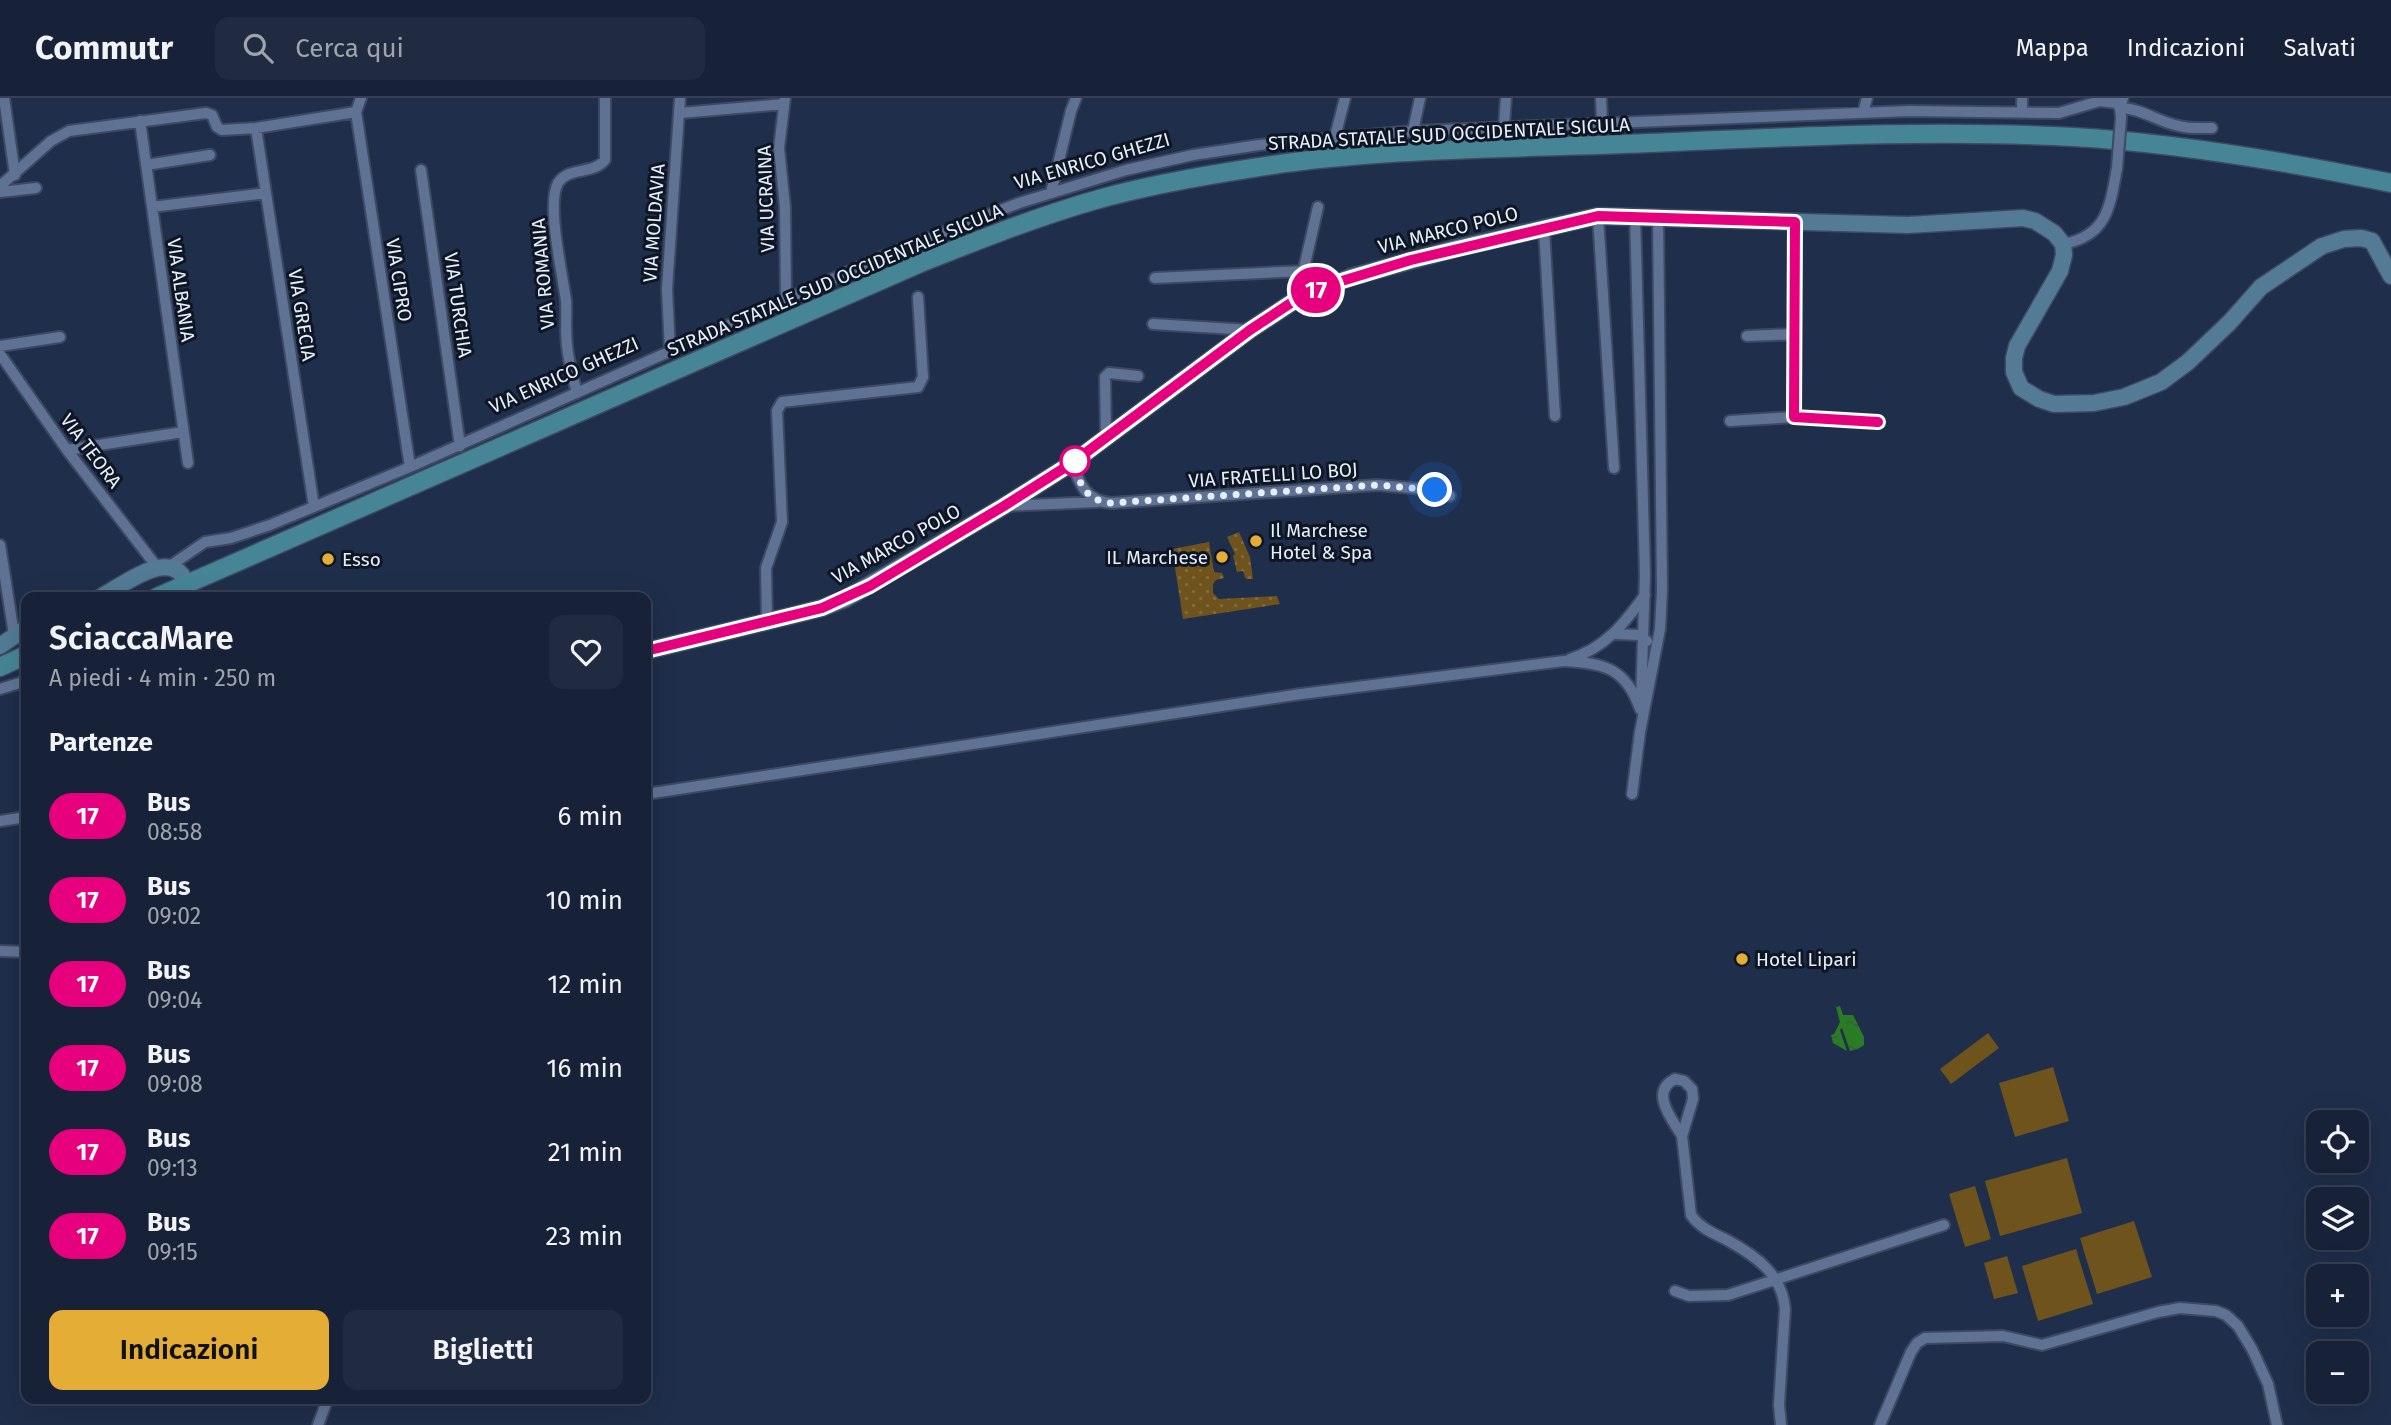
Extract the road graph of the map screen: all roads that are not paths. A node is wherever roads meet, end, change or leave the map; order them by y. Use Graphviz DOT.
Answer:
graph roads {
  1 [pos="4,98"];
  2 [pos="361,98"];
  3 [pos="605,98"];
  4 [pos="680,98"];
  5 [pos="1076,98"];
  6 [pos="1345,98"];
  7 [pos="1420,98"];
  8 [pos="1506,98"];
  9 [pos="1601,98"];
  10 [pos="1867,98"];
  11 [pos="2022,98"];
  12 [pos="784,101"];
  13 [pos="2121,108"];
  14 [pos="356,112"];
  15 [pos="2022,112"];
  16 [pos="680,113"];
  17 [pos="1863,113"];
  18 [pos="140,121"];
  19 [pos="1602,122"];
  20 [pos="1504,126"];
  21 [pos="256,128"];
  22 [pos="2212,128"];
  23 [pos="1413,131"];
  24 [pos="1335,137"];
  25 [pos="210,155"];
  26 [pos="146,165"];
  27 [pos="421,170"];
  28 [pos="15,175"];
  29 [pos="2391,183"];
  30 [pos="0,186"];
  31 [pos="36,188"];
  32 [pos="0,192"];
  33 [pos="266,193"];
  34 [pos="1051,193"];
  35 [pos="152,207"];
  36 [pos="1318,207"];
  37 [pos="1598,216"];
  38 [pos="1635,216"];
  39 [pos="1657,217"];
  40 [pos="1795,222"];
  41 [pos="1544,229"];
  42 [pos="2063,244"];
  43 [pos="1304,271"];
  44 [pos="2391,276"];
  45 [pos="1155,278"];
  46 [pos="918,297"];
  47 [pos="1297,299"];
  48 [pos="786,300"];
  49 [pos="1153,324"];
  50 [pos="1250,330"];
  51 [pos="1796,334"];
  52 [pos="1747,336"];
  53 [pos="60,337"];
  54 [pos="0,346"];
  55 [pos="670,351"];
  56 [pos="0,354"];
  57 [pos="1138,376"];
  58 [pos="577,393"];
  59 [pos="1555,416"];
  60 [pos="1794,417"];
  61 [pos="1730,421"];
  62 [pos="1878,422"];
  63 [pos="183,432"];
  64 [pos="1106,438"];
  65 [pos="460,446"];
  66 [pos="67,450"];
  67 [pos="188,463"];
  68 [pos="1072,463"];
  69 [pos="410,467"];
  70 [pos="1614,468"];
  71 [pos="1450,496"];
  72 [pos="1097,502"];
  73 [pos="1004,506"];
  74 [pos="314,507"];
  75 [pos="0,545"];
  76 [pos="170,569"];
  77 [pos="113,592"];
  78 [pos="168,592"];
  79 [pos="1645,595"];
  80 [pos="767,622"];
  81 [pos="20,632"];
  82 [pos="1615,634"];
  83 [pos="1644,638"];
  84 [pos="0,646"];
  85 [pos="651,650"];
  86 [pos="1656,654"];
  87 [pos="21,657"];
  88 [pos="1564,661"];
  89 [pos="0,667"];
  90 [pos="1642,669"];
  91 [pos="1619,674"];
  92 [pos="21,683"];
  93 [pos="0,689"];
  94 [pos="1640,709"];
  95 [pos="1640,732"];
  96 [pos="651,793"];
  97 [pos="1632,794"];
  98 [pos="21,818"];
  99 [pos="0,821"];
  100 [pos="0,951"];
  101 [pos="21,952"];
  102 [pos="1682,1136"];
  103 [pos="1944,1225"];
  104 [pos="1777,1280"];
  105 [pos="1675,1291"];
  106 [pos="326,1404"];
  107 [pos="318,1425"];
  108 [pos="1781,1425"];
  109 [pos="1880,1425"];
  110 [pos="2277,1425"];
  1 -- 28 [label="street"];
  2 -- 14 [label="street, VIA CIPRO"];
  3 -- 58 [label="street, VIA ROMANIA"];
  4 -- 16 [label="street, VIA MOLDAVIA"];
  5 -- 34 [label="street"];
  6 -- 24 [label="street"];
  7 -- 23 [label="street"];
  8 -- 20 [label="street"];
  9 -- 19 [label="street"];
  10 -- 17 [label="street"];
  11 -- 15 [label="street"];
  12 -- 16 [label="street"];
  12 -- 48 [label="street, VIA UCRAINA"];
  13 -- 15 [label="street, VIA ENRICO GHEZZI"];
  13 -- 22 [label="street, VIA ENRICO GHEZZI"];
  13 -- 42 [label="street, bridge"];
  14 -- 21 [label="street"];
  14 -- 69 [label="street, VIA CIPRO"];
  15 -- 17 [label="street, VIA ENRICO GHEZZI"];
  16 -- 55 [label="street, VIA MOLDAVIA"];
  17 -- 19 [label="street, VIA ENRICO GHEZZI"];
  18 -- 21 [label="street"];
  18 -- 26 [label="street, VIA ALBANIA"];
  18 -- 28 [label="street"];
  19 -- 20 [label="street, VIA ENRICO GHEZZI"];
  20 -- 23 [label="street, VIA ENRICO GHEZZI"];
  21 -- 33 [label="street, VIA GRECIA"];
  23 -- 24 [label="street, VIA ENRICO GHEZZI"];
  24 -- 34 [label="street, VIA ENRICO GHEZZI"];
  25 -- 26 [label="street"];
  26 -- 35 [label="street, VIA ALBANIA"];
  27 -- 65 [label="street, VIA TURCHIA"];
  28 -- 30 [label="street"];
  29 -- 78 [label="main road, STRADA STATALE SUD OCCIDENTALE SICULA"];
  31 -- 32 [label="street"];
  33 -- 35 [label="street"];
  33 -- 74 [label="street, VIA GRECIA"];
  34 -- 48 [label="street, VIA ENRICO GHEZZI"];
  35 -- 63 [label="street, VIA ALBANIA"];
  36 -- 43 [label="street"];
  37 -- 38 [label="street, VIA MARCO POLO"];
  37 -- 41 [label="street, VIA MARCO POLO"];
  37 -- 70 [label="street"];
  38 -- 39 [label="street, VIA MARCO POLO"];
  38 -- 79 [label="street"];
  39 -- 40 [label="street, VIA MARCO POLO"];
  39 -- 86 [label="street"];
  40 -- 42 [label="street, VIA MARCO POLO"];
  40 -- 51 [label="street"];
  41 -- 47 [label="street, VIA MARCO POLO"];
  41 -- 59 [label="street, VIA MARCO POLO"];
  42 -- 44 [label="street"];
  43 -- 45 [label="street"];
  43 -- 47 [label="street"];
  46 -- 80 [label="street"];
  47 -- 50 [label="street, VIA MARCO POLO"];
  48 -- 55 [label="street, VIA ENRICO GHEZZI"];
  49 -- 50 [label="street"];
  50 -- 64 [label="street, VIA MARCO POLO"];
  51 -- 52 [label="street"];
  51 -- 60 [label="street"];
  53 -- 54 [label="street"];
  55 -- 58 [label="street, VIA ENRICO GHEZZI"];
  56 -- 66 [label="street, VIA TEORA"];
  57 -- 64 [label="street"];
  58 -- 65 [label="street, VIA ENRICO GHEZZI"];
  60 -- 61 [label="street"];
  60 -- 62 [label="street"];
  63 -- 66 [label="street"];
  63 -- 67 [label="street, VIA ALBANIA"];
  64 -- 68 [label="street, VIA MARCO POLO"];
  65 -- 69 [label="street, VIA ENRICO GHEZZI"];
  66 -- 76 [label="street, VIA TEORA"];
  68 -- 72 [label="street"];
  68 -- 73 [label="street, VIA MARCO POLO"];
  69 -- 74 [label="street, VIA ENRICO GHEZZI"];
  71 -- 72 [label="street, VIA FRATELLI LO BOJ"];
  72 -- 73 [label="street, VIA FRATELLI LO BOJ"];
  73 -- 80 [label="street, VIA MARCO POLO"];
  74 -- 76 [label="street, VIA ENRICO GHEZZI"];
  75 -- 81 [label="street"];
  76 -- 77 [label="street, VIA ENRICO GHEZZI"];
  79 -- 82 [label="street"];
  79 -- 83 [label="street"];
  80 -- 85 [label="street, VIA MARCO POLO"];
  81 -- 84 [label="street"];
  82 -- 83 [label="street"];
  82 -- 88 [label="street"];
  83 -- 86 [label="street"];
  83 -- 90 [label="street"];
  86 -- 90 [label="street"];
  86 -- 95 [label="street"];
  87 -- 89 [label="main road"];
  88 -- 91 [label="street"];
  88 -- 96 [label="street"];
  90 -- 91 [label="street"];
  90 -- 94 [label="street"];
  91 -- 94 [label="street"];
  92 -- 93 [label="street"];
  94 -- 95 [label="street"];
  95 -- 97 [label="street"];
  98 -- 99 [label="street"];
  100 -- 101 [label="street"];
  102 -- 102 [label="street"];
  102 -- 104 [label="street"];
  103 -- 104 [label="street"];
  104 -- 105 [label="street"];
  104 -- 108 [label="street"];
  106 -- 107 [label="street"];
  109 -- 110 [label="street"];
}
